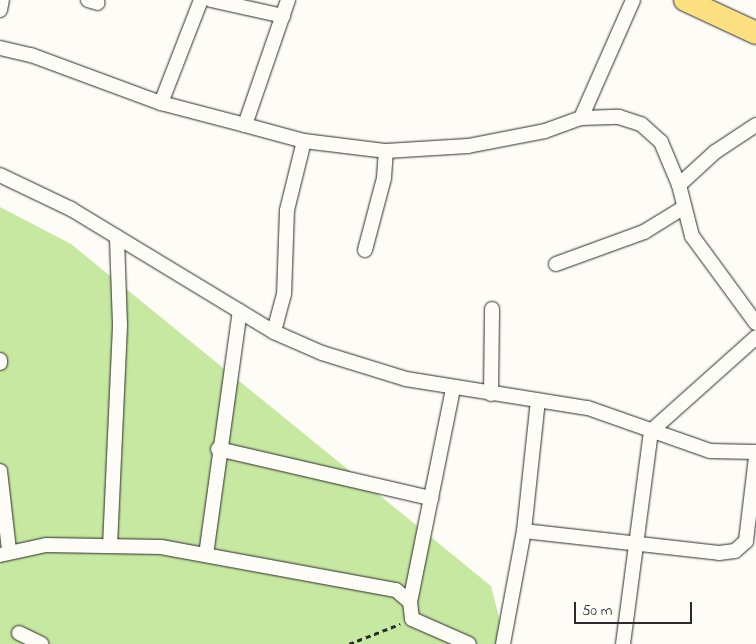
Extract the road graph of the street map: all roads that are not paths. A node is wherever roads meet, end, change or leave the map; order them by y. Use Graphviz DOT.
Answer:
graph roads {
  1 [pos="2,0"];
  2 [pos="201,0"];
  3 [pos="211,0"];
  4 [pos="288,0"];
  5 [pos="634,0"];
  6 [pos="685,0"];
  7 [pos="0,10"];
  8 [pos="283,16"];
  9 [pos="756,33"];
  10 [pos="0,48"];
  11 [pos="161,103"];
  12 [pos="581,118"];
  13 [pos="245,125"];
  14 [pos="756,125"];
  15 [pos="304,141"];
  16 [pos="386,150"];
  17 [pos="0,175"];
  18 [pos="679,185"];
  19 [pos="683,208"];
  20 [pos="117,237"];
  21 [pos="365,250"];
  22 [pos="556,264"];
  23 [pos="492,309"];
  24 [pos="240,311"];
  25 [pos="756,323"];
  26 [pos="274,332"];
  27 [pos="756,337"];
  28 [pos="453,388"];
  29 [pos="491,394"];
  30 [pos="538,401"];
  31 [pos="651,431"];
  32 [pos="218,449"];
  33 [pos="756,452"];
  34 [pos="756,457"];
  35 [pos="0,471"];
  36 [pos="430,498"];
  37 [pos="524,530"];
  38 [pos="639,544"];
  39 [pos="110,546"];
  40 [pos="4,552"];
  41 [pos="206,555"];
  42 [pos="410,602"];
  43 [pos="433,630"];
  44 [pos="18,633"];
  45 [pos="42,644"];
  46 [pos="433,644"];
  47 [pos="469,644"];
  48 [pos="503,644"];
  49 [pos="622,644"];
  1 -- 7 [label="street"];
  2 -- 11 [label="street"];
  3 -- 8 [label="street"];
  4 -- 8 [label="street"];
  5 -- 12 [label="street"];
  6 -- 9 [label="main road"];
  8 -- 13 [label="street"];
  10 -- 11 [label="street"];
  11 -- 13 [label="street"];
  12 -- 16 [label="street"];
  12 -- 18 [label="street"];
  13 -- 15 [label="street"];
  14 -- 18 [label="street"];
  15 -- 16 [label="street"];
  15 -- 26 [label="street"];
  16 -- 21 [label="street"];
  17 -- 20 [label="street"];
  18 -- 19 [label="street"];
  19 -- 22 [label="street"];
  19 -- 25 [label="street"];
  20 -- 24 [label="street"];
  20 -- 39 [label="street"];
  23 -- 29 [label="street"];
  24 -- 26 [label="street"];
  24 -- 32 [label="street"];
  26 -- 28 [label="street"];
  27 -- 31 [label="street"];
  28 -- 29 [label="street"];
  28 -- 36 [label="street"];
  29 -- 30 [label="street"];
  30 -- 31 [label="street"];
  30 -- 37 [label="street"];
  31 -- 33 [label="street"];
  31 -- 38 [label="street"];
  32 -- 36 [label="street"];
  32 -- 41 [label="street"];
  34 -- 38 [label="street"];
  35 -- 40 [label="street"];
  36 -- 42 [label="street"];
  37 -- 38 [label="street"];
  37 -- 48 [label="street"];
  38 -- 49 [label="street"];
  39 -- 40 [label="street"];
  39 -- 41 [label="street"];
  41 -- 42 [label="street"];
  42 -- 43 [label="street"];
  43 -- 46 [label="street"];
  43 -- 47 [label="street"];
  44 -- 45 [label="street"];
}
